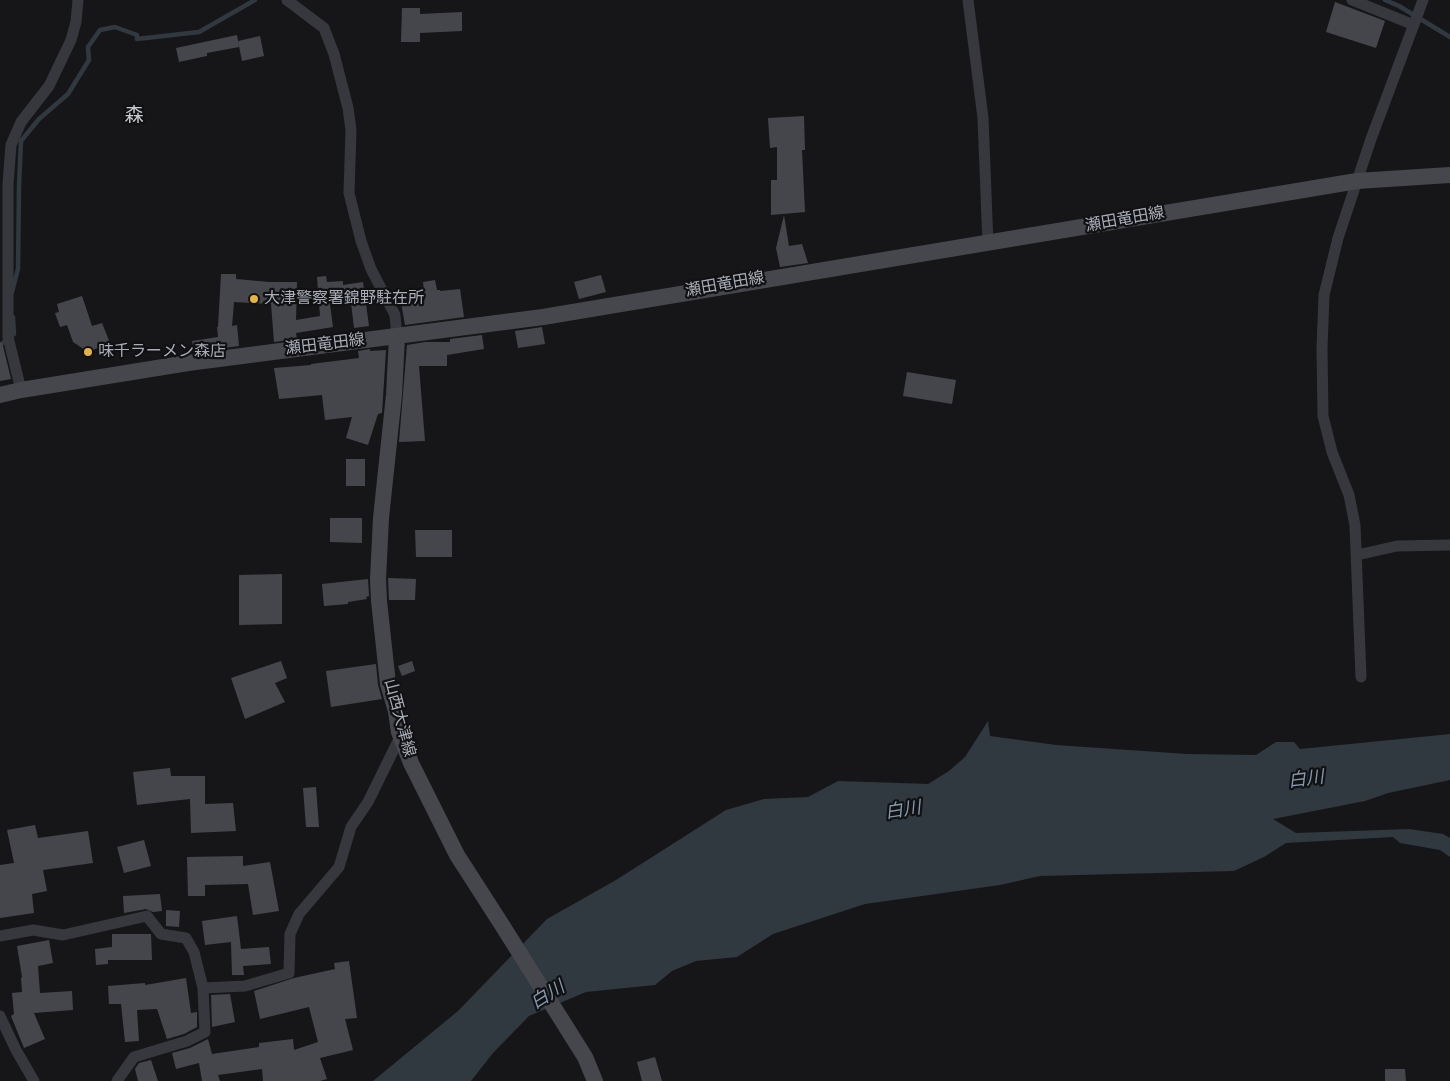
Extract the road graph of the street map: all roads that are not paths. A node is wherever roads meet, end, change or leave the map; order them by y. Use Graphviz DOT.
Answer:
graph roads {
  1 [pos="78,0"];
  2 [pos="287,0"];
  3 [pos="968,0"];
  4 [pos="1352,0"];
  5 [pos="1422,4"];
  6 [pos="1414,24"];
  7 [pos="4,174"];
  8 [pos="1450,174"];
  9 [pos="1357,181"];
  10 [pos="988,244"];
  11 [pos="397,337"];
  12 [pos="21,390"];
  13 [pos="0,395"];
  14 [pos="1450,545"];
  15 [pos="1357,555"];
  16 [pos="1361,677"];
  17 [pos="400,732"];
  18 [pos="0,936"];
  19 [pos="203,988"];
  20 [pos="0,1016"];
  21 [pos="34,1081"];
  22 [pos="117,1081"];
  23 [pos="595,1081"];
  1 -- 7 [label="street"];
  2 -- 11 [label="street"];
  3 -- 10 [label="street"];
  4 -- 6 [label="street"];
  5 -- 6 [label="street"];
  6 -- 9 [label="street"];
  7 -- 12 [label="street"];
  8 -- 9 [label="main road, 瀬田竜田線"];
  9 -- 10 [label="main road, 瀬田竜田線"];
  9 -- 15 [label="street"];
  10 -- 11 [label="main road, 瀬田竜田線"];
  11 -- 12 [label="main road, 瀬田竜田線"];
  11 -- 17 [label="main road, 山西大津線"];
  12 -- 13 [label="main road, 瀬田竜田線"];
  14 -- 15 [label="street"];
  15 -- 16 [label="street"];
  17 -- 19 [label="street"];
  17 -- 23 [label="main road, 山西大津線"];
  18 -- 19 [label="street"];
  19 -- 22 [label="street"];
  20 -- 21 [label="street"];
}
